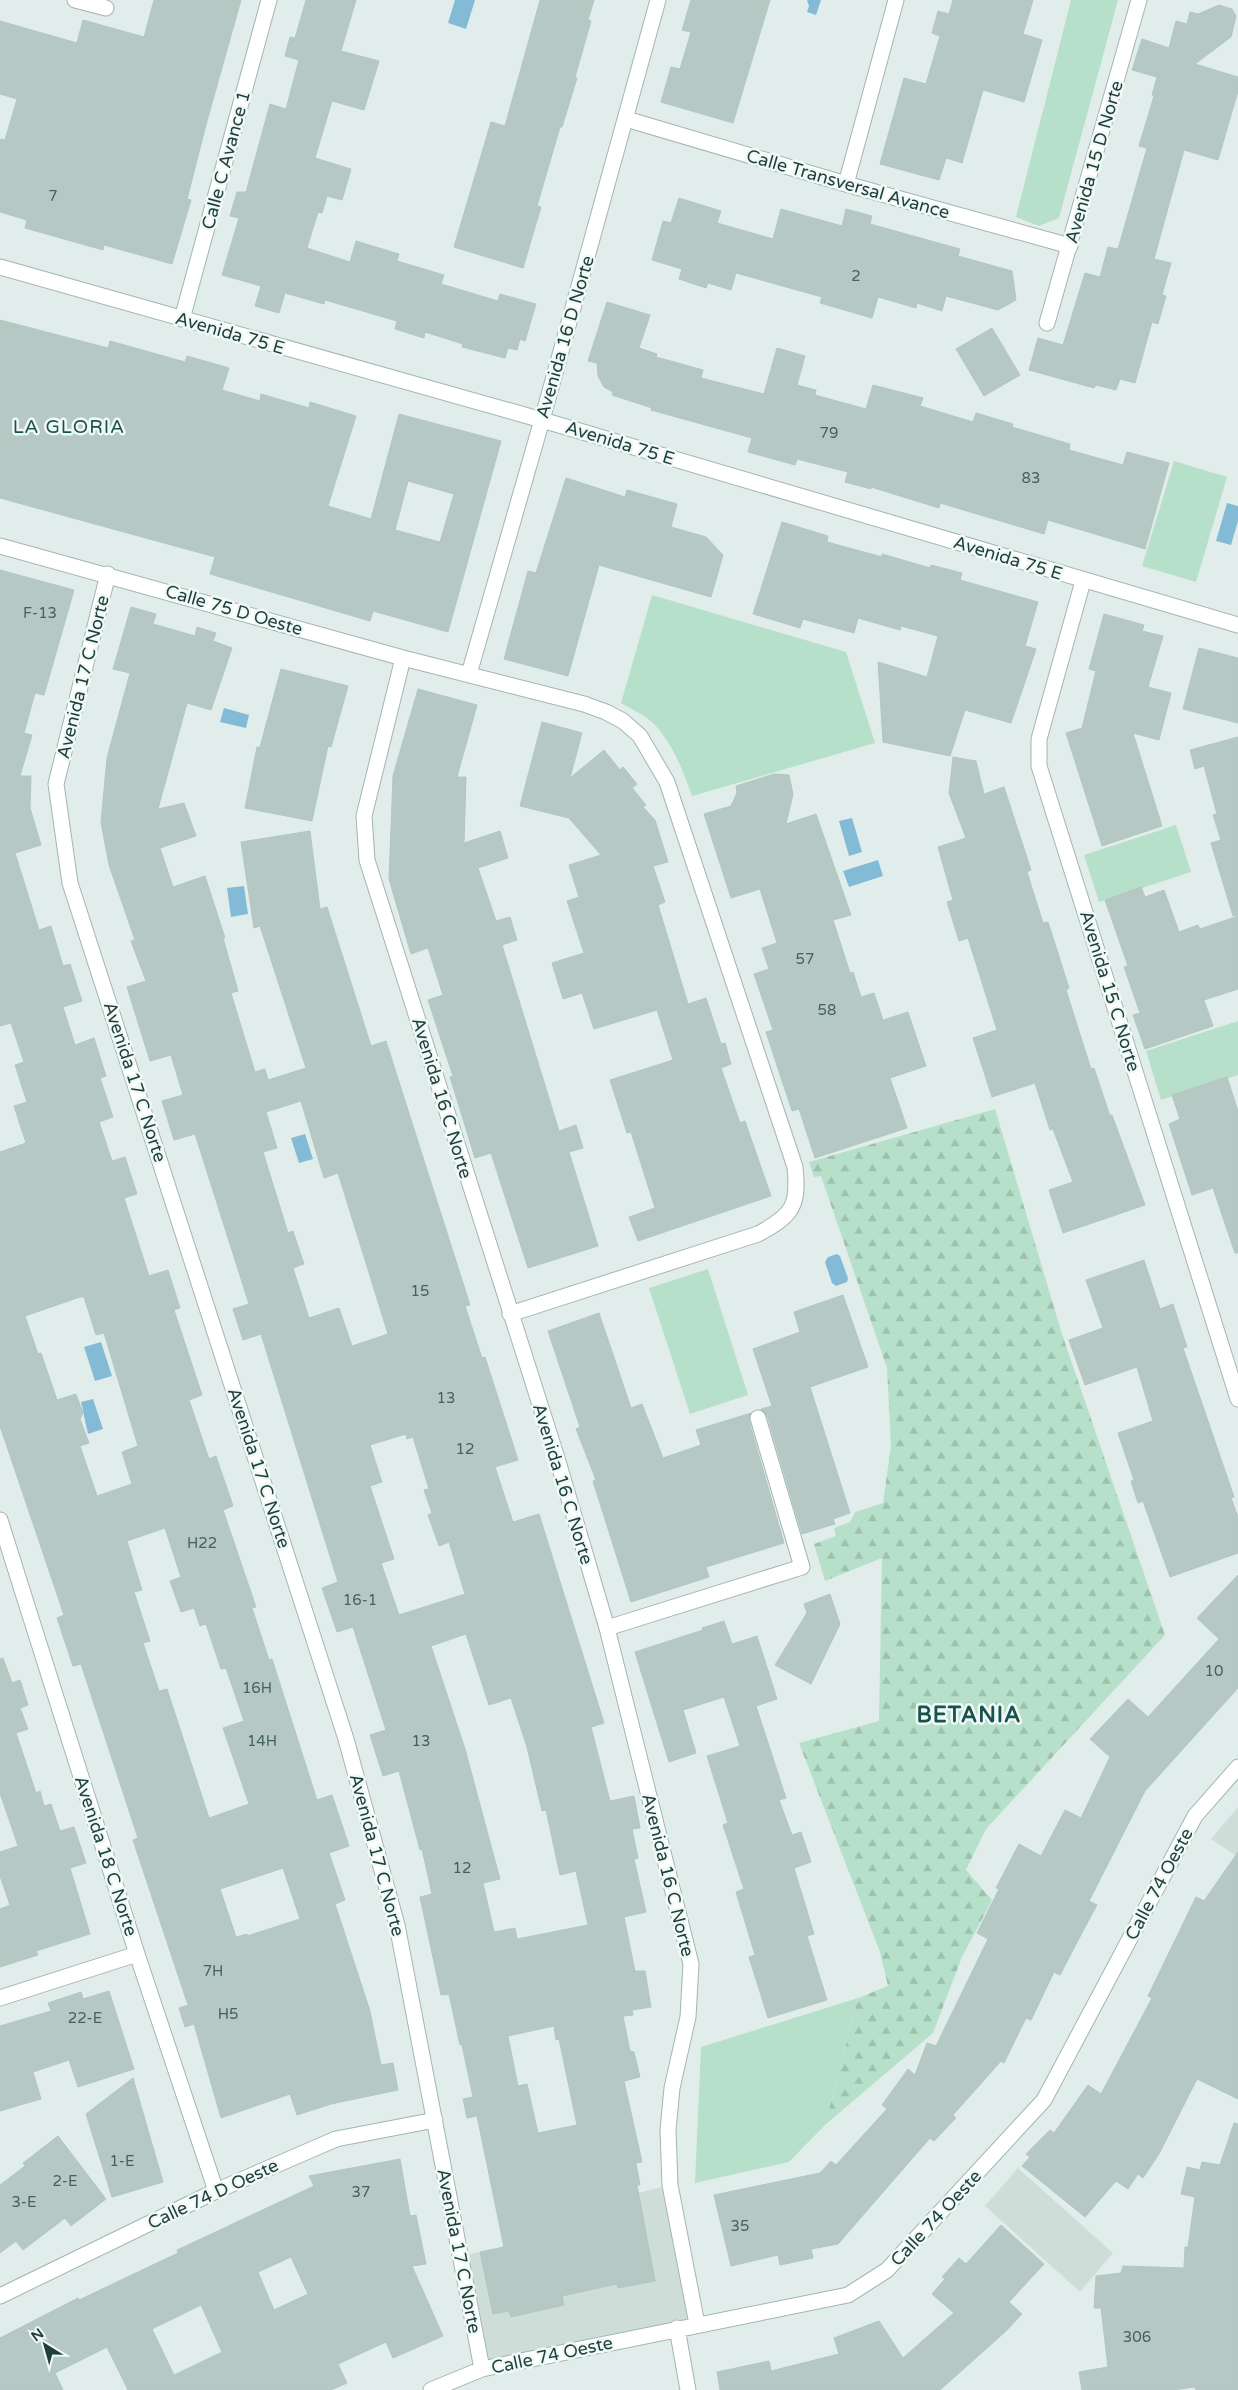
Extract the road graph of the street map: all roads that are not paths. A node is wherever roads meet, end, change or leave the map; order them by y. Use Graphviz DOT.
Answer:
graph roads {
  1 [pos="74,0"];
  2 [pos="269,0"];
  3 [pos="658,0"];
  4 [pos="896,0"];
  5 [pos="1139,0"];
  6 [pos="106,8"];
  7 [pos="626,119"];
  8 [pos="846,184"];
  9 [pos="1070,246"];
  10 [pos="0,267"];
  11 [pos="182,319"];
  12 [pos="1047,323"];
  13 [pos="542,420"];
  14 [pos="0,546"];
  15 [pos="108,574"];
  16 [pos="1083,581"];
  17 [pos="1238,625"];
  18 [pos="403,658"];
  19 [pos="469,674"];
  20 [pos="510,1314"];
  21 [pos="1238,1399"];
  22 [pos="758,1418"];
  23 [pos="0,1520"];
  24 [pos="607,1628"];
  25 [pos="1238,1767"];
  26 [pos="137,1954"];
  27 [pos="0,1998"];
  28 [pos="435,2120"];
  29 [pos="216,2190"];
  30 [pos="0,2296"];
  31 [pos="697,2324"];
  32 [pos="677,2328"];
  33 [pos="482,2369"];
  34 [pos="431,2390"];
  35 [pos="688,2390"];
  1 -- 6 [label="street"];
  2 -- 11 [label="street, Calle C Avance 1"];
  3 -- 7 [label="street, Avenida 16 D Norte"];
  4 -- 8 [label="street"];
  5 -- 9 [label="street, Avenida 15 D Norte"];
  7 -- 8 [label="street, Calle Transversal Avance"];
  7 -- 13 [label="street, Avenida 16 D Norte"];
  8 -- 9 [label="street, Calle Transversal Avance"];
  9 -- 12 [label="street, Avenida 15 D Norte"];
  10 -- 11 [label="street, Avenida 75 E"];
  11 -- 13 [label="street, Avenida 75 E"];
  13 -- 16 [label="street, Avenida 75 E"];
  13 -- 19 [label="street, Avenida 16 D Norte"];
  14 -- 15 [label="street, Calle 75 D Oeste"];
  15 -- 18 [label="street, Calle 75 D Oeste"];
  15 -- 28 [label="street, Avenida 17 C Norte"];
  16 -- 17 [label="street, Avenida 75 E"];
  16 -- 21 [label="street, Avenida 15 C Norte"];
  18 -- 19 [label="street, Calle 75 D Oeste"];
  18 -- 20 [label="street, Avenida 16 C Norte"];
  19 -- 20 [label="street, Calle 75 D Oeste"];
  20 -- 24 [label="street, Avenida 16 C Norte"];
  22 -- 24 [label="street"];
  23 -- 26 [label="street, Avenida 18 C Norte"];
  24 -- 31 [label="street, Avenida 16 C Norte"];
  25 -- 31 [label="street, Calle 74 Oeste"];
  26 -- 27 [label="street"];
  26 -- 29 [label="street, Avenida 18 C Norte"];
  28 -- 29 [label="street, Calle 74 D Oeste"];
  28 -- 33 [label="street, Avenida 17 C Norte"];
  29 -- 30 [label="street, Calle 74 D Oeste"];
  31 -- 32 [label="street, Calle 74 Oeste"];
  32 -- 33 [label="street, Calle 74 Oeste"];
  32 -- 35 [label="street"];
  33 -- 34 [label="street, Calle 74 Oeste"];
}
